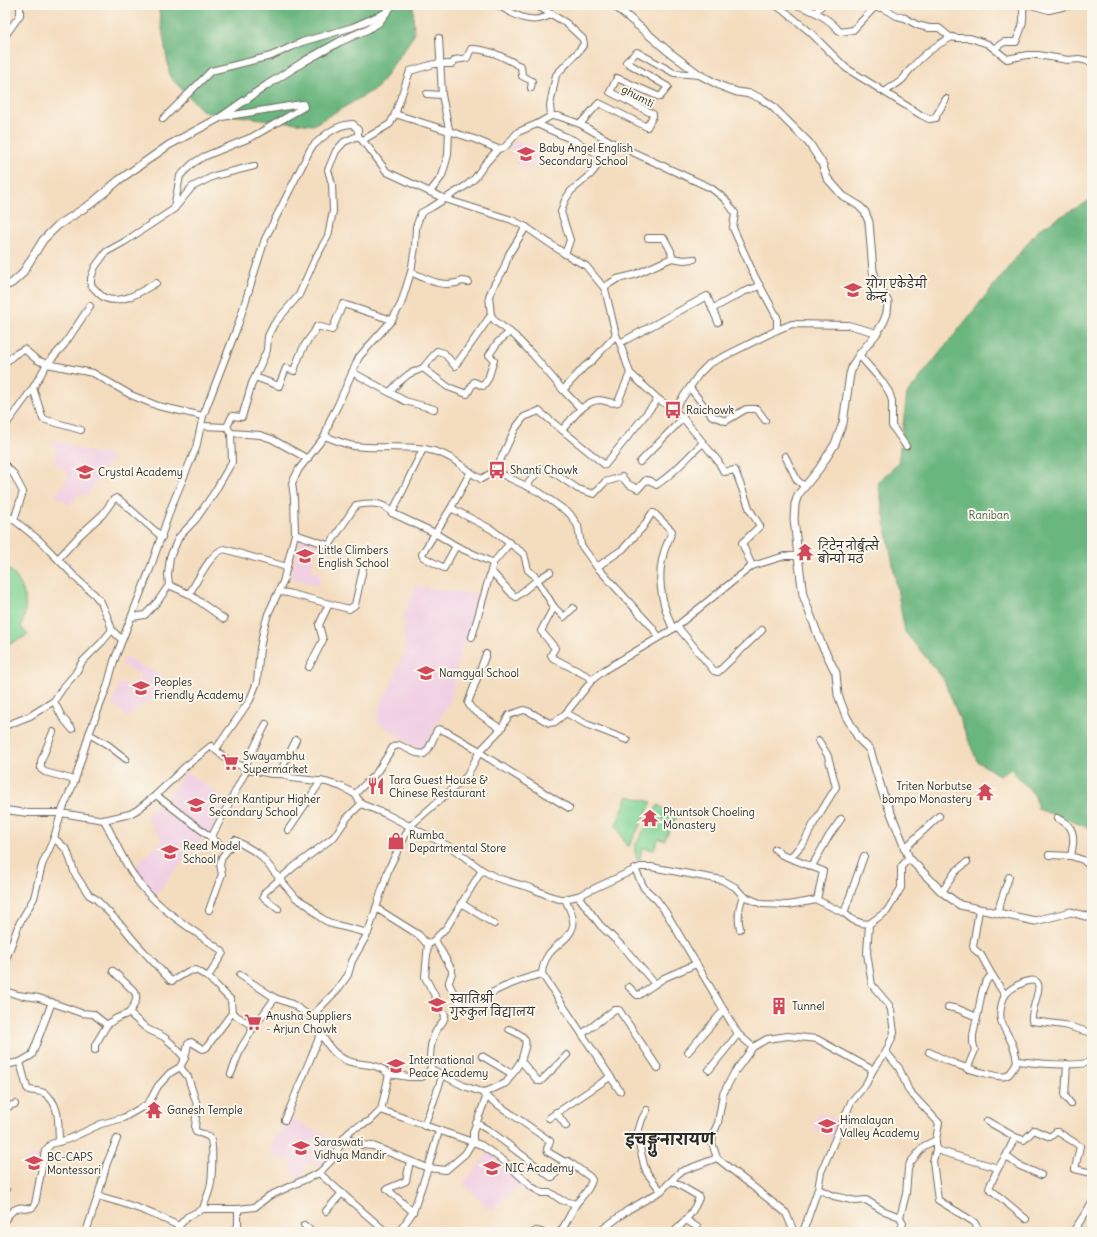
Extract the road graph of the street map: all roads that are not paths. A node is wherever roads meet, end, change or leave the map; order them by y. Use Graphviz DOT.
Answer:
graph roads {
  1 [pos="20,5"];
  2 [pos="392,5"];
  3 [pos="498,5"];
  4 [pos="536,5"];
  5 [pos="614,5"];
  6 [pos="622,5"];
  7 [pos="631,5"];
  8 [pos="774,5"];
  9 [pos="796,5"];
  10 [pos="822,5"];
  11 [pos="1027,5"];
  12 [pos="1031,5"];
  13 [pos="1071,5"];
  14 [pos="387,12"];
  15 [pos="816,12"];
  16 [pos="552,14"];
  17 [pos="5,36"];
  18 [pos="952,37"];
  19 [pos="439,38"];
  20 [pos="995,48"];
  21 [pos="1092,62"];
  22 [pos="440,65"];
  23 [pos="700,75"];
  24 [pos="531,88"];
  25 [pos="885,92"];
  26 [pos="427,94"];
  27 [pos="442,95"];
  28 [pos="946,99"];
  29 [pos="395,114"];
  30 [pos="551,116"];
  31 [pos="221,117"];
  32 [pos="163,119"];
  33 [pos="537,124"];
  34 [pos="580,124"];
  35 [pos="449,132"];
  36 [pos="360,138"];
  37 [pos="615,144"];
  38 [pos="498,149"];
  39 [pos="604,157"];
  40 [pos="254,166"];
  41 [pos="430,192"];
  42 [pos="445,199"];
  43 [pos="174,209"];
  44 [pos="526,227"];
  45 [pos="648,238"];
  46 [pos="565,254"];
  47 [pos="672,258"];
  48 [pos="694,259"];
  49 [pos="411,272"];
  50 [pos="468,282"];
  51 [pos="156,283"];
  52 [pos="5,286"];
  53 [pos="760,286"];
  54 [pos="604,287"];
  55 [pos="90,306"];
  56 [pos="712,309"];
  57 [pos="490,315"];
  58 [pos="392,320"];
  59 [pos="718,322"];
  60 [pos="777,330"];
  61 [pos="510,332"];
  62 [pos="877,333"];
  63 [pos="616,335"];
  64 [pos="620,343"];
  65 [pos="859,355"];
  66 [pos="5,363"];
  67 [pos="47,364"];
  68 [pos="423,368"];
  69 [pos="352,372"];
  70 [pos="630,374"];
  71 [pos="255,377"];
  72 [pos="33,388"];
  73 [pos="690,388"];
  74 [pos="563,390"];
  75 [pos="390,392"];
  76 [pos="658,399"];
  77 [pos="434,409"];
  78 [pos="581,409"];
  79 [pos="674,410"];
  80 [pos="203,416"];
  81 [pos="683,418"];
  82 [pos="765,420"];
  83 [pos="5,426"];
  84 [pos="202,426"];
  85 [pos="81,430"];
  86 [pos="229,430"];
  87 [pos="562,430"];
  88 [pos="325,436"];
  89 [pos="703,443"];
  90 [pos="906,446"];
  91 [pos="423,449"];
  92 [pos="785,456"];
  93 [pos="308,459"];
  94 [pos="640,462"];
  95 [pos="5,465"];
  96 [pos="495,471"];
  97 [pos="470,473"];
  98 [pos="526,486"];
  99 [pos="804,486"];
  100 [pos="451,508"];
  101 [pos="392,513"];
  102 [pos="5,514"];
  103 [pos="14,520"];
  104 [pos="435,533"];
  105 [pos="295,534"];
  106 [pos="162,537"];
  107 [pos="510,543"];
  108 [pos="456,546"];
  109 [pos="798,556"];
  110 [pos="58,559"];
  111 [pos="493,563"];
  112 [pos="752,566"];
  113 [pos="287,567"];
  114 [pos="597,567"];
  115 [pos="363,569"];
  116 [pos="491,571"];
  117 [pos="550,572"];
  118 [pos="537,580"];
  119 [pos="169,585"];
  120 [pos="279,592"];
  121 [pos="189,594"];
  122 [pos="329,604"];
  123 [pos="554,607"];
  124 [pos="573,608"];
  125 [pos="132,617"];
  126 [pos="224,619"];
  127 [pos="675,627"];
  128 [pos="112,630"];
  129 [pos="762,630"];
  130 [pos="472,637"];
  131 [pos="659,637"];
  132 [pos="122,640"];
  133 [pos="486,654"];
  134 [pos="309,667"];
  135 [pos="593,679"];
  136 [pos="54,701"];
  137 [pos="566,713"];
  138 [pos="266,724"];
  139 [pos="5,726"];
  140 [pos="72,729"];
  141 [pos="501,729"];
  142 [pos="52,732"];
  143 [pos="89,734"];
  144 [pos="296,740"];
  145 [pos="627,740"];
  146 [pos="819,741"];
  147 [pos="216,749"];
  148 [pos="480,752"];
  149 [pos="126,759"];
  150 [pos="246,768"];
  151 [pos="279,774"];
  152 [pos="75,780"];
  153 [pos="321,782"];
  154 [pos="355,794"];
  155 [pos="156,795"];
  156 [pos="360,804"];
  157 [pos="569,808"];
  158 [pos="5,810"];
  159 [pos="61,813"];
  160 [pos="939,816"];
  161 [pos="1057,818"];
  162 [pos="841,819"];
  163 [pos="104,820"];
  164 [pos="410,826"];
  165 [pos="288,830"];
  166 [pos="54,838"];
  167 [pos="211,838"];
  168 [pos="228,848"];
  169 [pos="775,849"];
  170 [pos="904,849"];
  171 [pos="1049,855"];
  172 [pos="864,856"];
  173 [pos="1071,856"];
  174 [pos="790,858"];
  175 [pos="909,858"];
  176 [pos="967,862"];
  177 [pos="812,866"];
  178 [pos="1092,868"];
  179 [pos="635,869"];
  180 [pos="482,870"];
  181 [pos="1009,877"];
  182 [pos="279,880"];
  183 [pos="942,892"];
  184 [pos="578,896"];
  185 [pos="743,896"];
  186 [pos="565,899"];
  187 [pos="817,900"];
  188 [pos="461,903"];
  189 [pos="376,908"];
  190 [pos="278,909"];
  191 [pos="209,910"];
  192 [pos="979,910"];
  193 [pos="844,913"];
  194 [pos="997,913"];
  195 [pos="1092,918"];
  196 [pos="494,924"];
  197 [pos="869,924"];
  198 [pos="740,928"];
  199 [pos="368,933"];
  200 [pos="435,940"];
  201 [pos="428,944"];
  202 [pos="5,962"];
  203 [pos="696,964"];
  204 [pos="113,971"];
  205 [pos="542,974"];
  206 [pos="240,975"];
  207 [pos="992,975"];
  208 [pos="208,977"];
  209 [pos="655,984"];
  210 [pos="629,987"];
  211 [pos="5,991"];
  212 [pos="1005,995"];
  213 [pos="275,998"];
  214 [pos="52,1002"];
  215 [pos="948,1007"];
  216 [pos="724,1010"];
  217 [pos="130,1013"];
  218 [pos="232,1013"];
  219 [pos="312,1016"];
  220 [pos="977,1017"];
  221 [pos="108,1024"];
  222 [pos="254,1027"];
  223 [pos="509,1029"];
  224 [pos="321,1033"];
  225 [pos="1092,1033"];
  226 [pos="582,1034"];
  227 [pos="738,1034"];
  228 [pos="753,1047"];
  229 [pos="95,1050"];
  230 [pos="688,1052"];
  231 [pos="886,1052"];
  232 [pos="929,1052"];
  233 [pos="567,1055"];
  234 [pos="482,1056"];
  235 [pos="184,1058"];
  236 [pos="521,1061"];
  237 [pos="1017,1061"];
  238 [pos="1092,1061"];
  239 [pos="20,1062"];
  240 [pos="1067,1064"];
  241 [pos="5,1065"];
  242 [pos="180,1067"];
  243 [pos="658,1068"];
  244 [pos="431,1069"];
  245 [pos="967,1069"];
  246 [pos="709,1070"];
  247 [pos="873,1070"];
  248 [pos="231,1074"];
  249 [pos="389,1074"];
  250 [pos="442,1074"];
  251 [pos="512,1074"];
  252 [pos="610,1077"];
  253 [pos="620,1091"];
  254 [pos="481,1092"];
  255 [pos="486,1098"];
  256 [pos="14,1104"];
  257 [pos="1071,1104"];
  258 [pos="5,1108"];
  259 [pos="381,1110"];
  260 [pos="647,1110"];
  261 [pos="556,1112"];
  262 [pos="549,1118"];
  263 [pos="285,1120"];
  264 [pos="987,1121"];
  265 [pos="476,1123"];
  266 [pos="424,1126"];
  267 [pos="566,1126"];
  268 [pos="439,1131"];
  269 [pos="1015,1137"];
  270 [pos="344,1138"];
  271 [pos="117,1139"];
  272 [pos="936,1140"];
  273 [pos="473,1141"];
  274 [pos="59,1142"];
  275 [pos="936,1150"];
  276 [pos="1006,1156"];
  277 [pos="717,1158"];
  278 [pos="410,1161"];
  279 [pos="565,1162"];
  280 [pos="428,1168"];
  281 [pos="998,1168"];
  282 [pos="319,1173"];
  283 [pos="1092,1173"];
  284 [pos="1041,1175"];
  285 [pos="672,1181"];
  286 [pos="818,1189"];
  287 [pos="661,1191"];
  288 [pos="342,1193"];
  289 [pos="98,1196"];
  290 [pos="1092,1203"];
  291 [pos="576,1204"];
  292 [pos="203,1209"];
  293 [pos="238,1209"];
  294 [pos="326,1211"];
  295 [pos="413,1212"];
  296 [pos="900,1217"];
  297 [pos="1026,1219"];
  298 [pos="5,1220"];
  299 [pos="686,1220"];
  300 [pos="304,1225"];
  301 [pos="696,1227"];
  302 [pos="177,1229"];
  303 [pos="676,1230"];
  304 [pos="86,1232"];
  305 [pos="235,1232"];
  306 [pos="312,1232"];
  307 [pos="386,1232"];
  308 [pos="399,1232"];
  309 [pos="534,1232"];
  310 [pos="541,1232"];
  311 [pos="560,1232"];
  312 [pos="599,1232"];
  313 [pos="794,1232"];
  314 [pos="803,1232"];
  315 [pos="900,1232"];
  316 [pos="980,1232"];
  317 [pos="1073,1232"];
  1 -- 17 [label="street"];
  2 -- 14 [label="street"];
  3 -- 16 [label="street"];
  4 -- 16 [label="street"];
  5 -- 23 [label="street"];
  6 -- 7 [label="street"];
  8 -- 25 [label="street"];
  9 -- 15 [label="street"];
  10 -- 15 [label="street"];
  11 -- 20 [label="street"];
  12 -- 13 [label="street"];
  14 -- 31 [label="street"];
  14 -- 32 [label="street"];
  15 -- 18 [label="street"];
  16 -- 30 [label="street"];
  18 -- 20 [label="street"];
  18 -- 25 [label="street"];
  19 -- 22 [label="street"];
  20 -- 21 [label="street"];
  22 -- 24 [label="street"];
  22 -- 27 [label="street"];
  22 -- 29 [label="street"];
  23 -- 34 [label="street, ghumti"];
  23 -- 62 [label="street"];
  25 -- 28 [label="street"];
  26 -- 27 [label="street"];
  27 -- 35 [label="street"];
  29 -- 35 [label="street"];
  29 -- 36 [label="street"];
  30 -- 33 [label="street"];
  30 -- 34 [label="street"];
  31 -- 43 [label="street"];
  31 -- 52 [label="street"];
  33 -- 38 [label="street"];
  33 -- 39 [label="street"];
  34 -- 37 [label="street"];
  35 -- 38 [label="street"];
  35 -- 41 [label="street"];
  36 -- 41 [label="street"];
  36 -- 71 [label="street"];
  36 -- 80 [label="street"];
  37 -- 39 [label="street"];
  37 -- 53 [label="street"];
  38 -- 42 [label="street"];
  39 -- 46 [label="street"];
  40 -- 43 [label="street"];
  41 -- 42 [label="street"];
  42 -- 44 [label="street"];
  42 -- 49 [label="street"];
  43 -- 51 [label="street"];
  44 -- 46 [label="street"];
  44 -- 57 [label="street"];
  45 -- 47 [label="street"];
  46 -- 54 [label="street"];
  47 -- 48 [label="street"];
  47 -- 54 [label="street"];
  49 -- 50 [label="street"];
  49 -- 58 [label="street"];
  53 -- 56 [label="street"];
  53 -- 60 [label="street"];
  54 -- 63 [label="street"];
  55 -- 67 [label="street"];
  56 -- 59 [label="street"];
  56 -- 64 [label="street"];
  57 -- 61 [label="street"];
  57 -- 68 [label="street"];
  58 -- 69 [label="street"];
  58 -- 71 [label="street"];
  60 -- 62 [label="street"];
  60 -- 73 [label="street"];
  61 -- 68 [label="street"];
  61 -- 74 [label="street"];
  62 -- 65 [label="street"];
  63 -- 64 [label="street"];
  63 -- 74 [label="street"];
  64 -- 70 [label="street"];
  65 -- 90 [label="street"];
  65 -- 99 [label="street"];
  66 -- 67 [label="street"];
  67 -- 72 [label="street"];
  67 -- 80 [label="street"];
  68 -- 75 [label="street"];
  69 -- 75 [label="street"];
  69 -- 88 [label="street"];
  70 -- 76 [label="street"];
  70 -- 78 [label="street"];
  71 -- 86 [label="street"];
  72 -- 83 [label="street"];
  72 -- 85 [label="street"];
  73 -- 79 [label="street"];
  73 -- 82 [label="street"];
  74 -- 78 [label="street"];
  75 -- 77 [label="street"];
  76 -- 79 [label="street"];
  76 -- 87 [label="street"];
  78 -- 87 [label="street"];
  79 -- 81 [label="street"];
  80 -- 84 [label="street"];
  81 -- 89 [label="street"];
  81 -- 94 [label="street"];
  84 -- 86 [label="street"];
  84 -- 106 [label="street"];
  86 -- 93 [label="street"];
  86 -- 119 [label="street"];
  87 -- 96 [label="street"];
  88 -- 91 [label="street"];
  88 -- 93 [label="street"];
  89 -- 98 [label="street"];
  89 -- 112 [label="street"];
  91 -- 97 [label="street"];
  91 -- 101 [label="street"];
  92 -- 99 [label="street"];
  93 -- 105 [label="street"];
  95 -- 103 [label="street"];
  96 -- 97 [label="street"];
  96 -- 98 [label="street"];
  97 -- 100 [label="street"];
  98 -- 114 [label="street"];
  99 -- 109 [label="street"];
  100 -- 104 [label="street"];
  100 -- 107 [label="street"];
  101 -- 104 [label="street"];
  101 -- 105 [label="street"];
  102 -- 103 [label="street"];
  103 -- 110 [label="street"];
  104 -- 108 [label="street"];
  104 -- 108 [label="street"];
  105 -- 113 [label="street"];
  106 -- 110 [label="street"];
  106 -- 125 [label="street"];
  107 -- 111 [label="street"];
  107 -- 118 [label="street"];
  108 -- 111 [label="street"];
  109 -- 112 [label="street"];
  109 -- 170 [label="street"];
  110 -- 128 [label="street"];
  111 -- 116 [label="street"];
  112 -- 127 [label="street"];
  113 -- 120 [label="street"];
  113 -- 121 [label="street"];
  114 -- 127 [label="street"];
  114 -- 131 [label="street"];
  115 -- 122 [label="street"];
  116 -- 118 [label="street"];
  116 -- 130 [label="street"];
  117 -- 118 [label="street"];
  118 -- 123 [label="street"];
  119 -- 121 [label="street"];
  119 -- 125 [label="street"];
  120 -- 122 [label="street"];
  120 -- 147 [label="street"];
  121 -- 126 [label="street"];
  122 -- 134 [label="street"];
  123 -- 124 [label="street"];
  123 -- 135 [label="street"];
  125 -- 132 [label="street"];
  127 -- 129 [label="street"];
  127 -- 131 [label="street"];
  128 -- 132 [label="street"];
  128 -- 136 [label="street"];
  131 -- 135 [label="street"];
  132 -- 143 [label="street"];
  133 -- 141 [label="street"];
  135 -- 137 [label="street"];
  136 -- 139 [label="street"];
  136 -- 140 [label="street"];
  137 -- 141 [label="street"];
  137 -- 145 [label="street"];
  138 -- 150 [label="street"];
  141 -- 148 [label="street"];
  142 -- 152 [label="street"];
  143 -- 149 [label="street"];
  143 -- 152 [label="street"];
  144 -- 151 [label="street"];
  146 -- 174 [label="street"];
  147 -- 150 [label="street"];
  147 -- 155 [label="street"];
  148 -- 154 [label="street"];
  148 -- 157 [label="street"];
  148 -- 164 [label="street"];
  150 -- 151 [label="street"];
  150 -- 167 [label="street"];
  151 -- 153 [label="street"];
  152 -- 159 [label="street"];
  153 -- 154 [label="street"];
  153 -- 165 [label="street"];
  154 -- 156 [label="street"];
  155 -- 163 [label="street"];
  155 -- 167 [label="street"];
  156 -- 164 [label="street"];
  156 -- 182 [label="street"];
  158 -- 159 [label="street"];
  159 -- 163 [label="street"];
  159 -- 166 [label="street"];
  160 -- 170 [label="street"];
  161 -- 173 [label="street"];
  162 -- 177 [label="street"];
  163 -- 208 [label="street"];
  164 -- 180 [label="street"];
  164 -- 189 [label="street"];
  166 -- 202 [label="street"];
  166 -- 208 [label="street"];
  167 -- 168 [label="street"];
  168 -- 182 [label="street"];
  168 -- 191 [label="street"];
  169 -- 174 [label="street"];
  170 -- 175 [label="street"];
  171 -- 173 [label="street"];
  172 -- 193 [label="street"];
  173 -- 178 [label="street"];
  174 -- 177 [label="street"];
  175 -- 183 [label="street"];
  175 -- 197 [label="street"];
  176 -- 183 [label="street"];
  177 -- 187 [label="street"];
  179 -- 184 [label="street"];
  179 -- 185 [label="street"];
  179 -- 203 [label="street"];
  180 -- 186 [label="street"];
  180 -- 188 [label="street"];
  181 -- 194 [label="street"];
  182 -- 190 [label="street"];
  182 -- 199 [label="street"];
  183 -- 192 [label="street"];
  184 -- 186 [label="street"];
  184 -- 209 [label="street"];
  185 -- 187 [label="street"];
  185 -- 198 [label="street"];
  186 -- 205 [label="street"];
  187 -- 193 [label="street"];
  188 -- 196 [label="street"];
  188 -- 200 [label="street"];
  189 -- 199 [label="street"];
  189 -- 201 [label="street"];
  192 -- 194 [label="street"];
  192 -- 207 [label="street"];
  193 -- 197 [label="street"];
  194 -- 195 [label="street"];
  197 -- 231 [label="street"];
  199 -- 219 [label="street"];
  200 -- 201 [label="street"];
  200 -- 205 [label="street"];
  201 -- 244 [label="street"];
  203 -- 209 [label="street"];
  203 -- 216 [label="street"];
  204 -- 217 [label="street"];
  205 -- 226 [label="street"];
  206 -- 213 [label="street"];
  207 -- 212 [label="street"];
  207 -- 220 [label="street"];
  208 -- 218 [label="street"];
  209 -- 210 [label="street"];
  211 -- 214 [label="street"];
  212 -- 225 [label="street"];
  212 -- 237 [label="street"];
  213 -- 219 [label="street"];
  213 -- 222 [label="street"];
  214 -- 221 [label="street"];
  214 -- 239 [label="street"];
  215 -- 220 [label="street"];
  216 -- 227 [label="street"];
  216 -- 230 [label="street"];
  217 -- 221 [label="street"];
  217 -- 235 [label="street"];
  218 -- 222 [label="street"];
  218 -- 235 [label="street"];
  219 -- 224 [label="street"];
  220 -- 245 [label="street"];
  221 -- 229 [label="street"];
  222 -- 248 [label="street"];
  223 -- 236 [label="street"];
  224 -- 249 [label="street"];
  224 -- 263 [label="street"];
  226 -- 243 [label="street"];
  226 -- 252 [label="street"];
  227 -- 228 [label="street"];
  227 -- 246 [label="street"];
  228 -- 247 [label="street"];
  228 -- 277 [label="street"];
  231 -- 247 [label="street"];
  231 -- 272 [label="street"];
  232 -- 245 [label="street"];
  233 -- 236 [label="street"];
  234 -- 251 [label="street"];
  235 -- 242 [label="street"];
  236 -- 251 [label="street"];
  237 -- 240 [label="street"];
  237 -- 245 [label="street"];
  238 -- 240 [label="street"];
  239 -- 241 [label="street"];
  239 -- 274 [label="street"];
  240 -- 257 [label="street"];
  242 -- 274 [label="street"];
  242 -- 292 [label="street"];
  244 -- 249 [label="street"];
  244 -- 250 [label="street"];
  247 -- 286 [label="street"];
  249 -- 259 [label="street"];
  250 -- 254 [label="street"];
  250 -- 266 [label="street"];
  251 -- 254 [label="street"];
  252 -- 253 [label="street"];
  252 -- 261 [label="street"];
  254 -- 255 [label="street"];
  255 -- 265 [label="street"];
  255 -- 279 [label="street"];
  256 -- 258 [label="street"];
  259 -- 266 [label="street"];
  259 -- 270 [label="street"];
  260 -- 287 [label="street"];
  261 -- 262 [label="street"];
  261 -- 267 [label="street"];
  264 -- 269 [label="street"];
  265 -- 273 [label="street"];
  265 -- 279 [label="street"];
  266 -- 268 [label="street"];
  268 -- 273 [label="street"];
  268 -- 280 [label="street"];
  269 -- 276 [label="street"];
  269 -- 283 [label="street"];
  270 -- 278 [label="street"];
  270 -- 282 [label="street"];
  271 -- 289 [label="street"];
  272 -- 275 [label="street"];
  272 -- 296 [label="street"];
  273 -- 280 [label="street"];
  273 -- 291 [label="street"];
  274 -- 298 [label="street"];
  275 -- 281 [label="street"];
  275 -- 316 [label="street"];
  276 -- 281 [label="street"];
  276 -- 284 [label="street"];
  277 -- 285 [label="street"];
  277 -- 313 [label="street"];
  278 -- 280 [label="street"];
  278 -- 295 [label="street"];
  279 -- 291 [label="street"];
  280 -- 295 [label="street"];
  281 -- 297 [label="street"];
  282 -- 288 [label="street"];
  282 -- 293 [label="street"];
  285 -- 287 [label="street"];
  285 -- 299 [label="street"];
  286 -- 296 [label="street"];
  286 -- 314 [label="street"];
  287 -- 312 [label="street"];
  288 -- 294 [label="street"];
  288 -- 307 [label="street"];
  289 -- 302 [label="street"];
  289 -- 304 [label="street"];
  290 -- 317 [label="street"];
  291 -- 311 [label="street"];
  292 -- 293 [label="street"];
  292 -- 302 [label="street"];
  293 -- 305 [label="street"];
  295 -- 308 [label="street"];
  296 -- 315 [label="street"];
  299 -- 301 [label="street"];
  299 -- 303 [label="street"];
  300 -- 306 [label="street"];
  309 -- 310 [label="street"];
}
